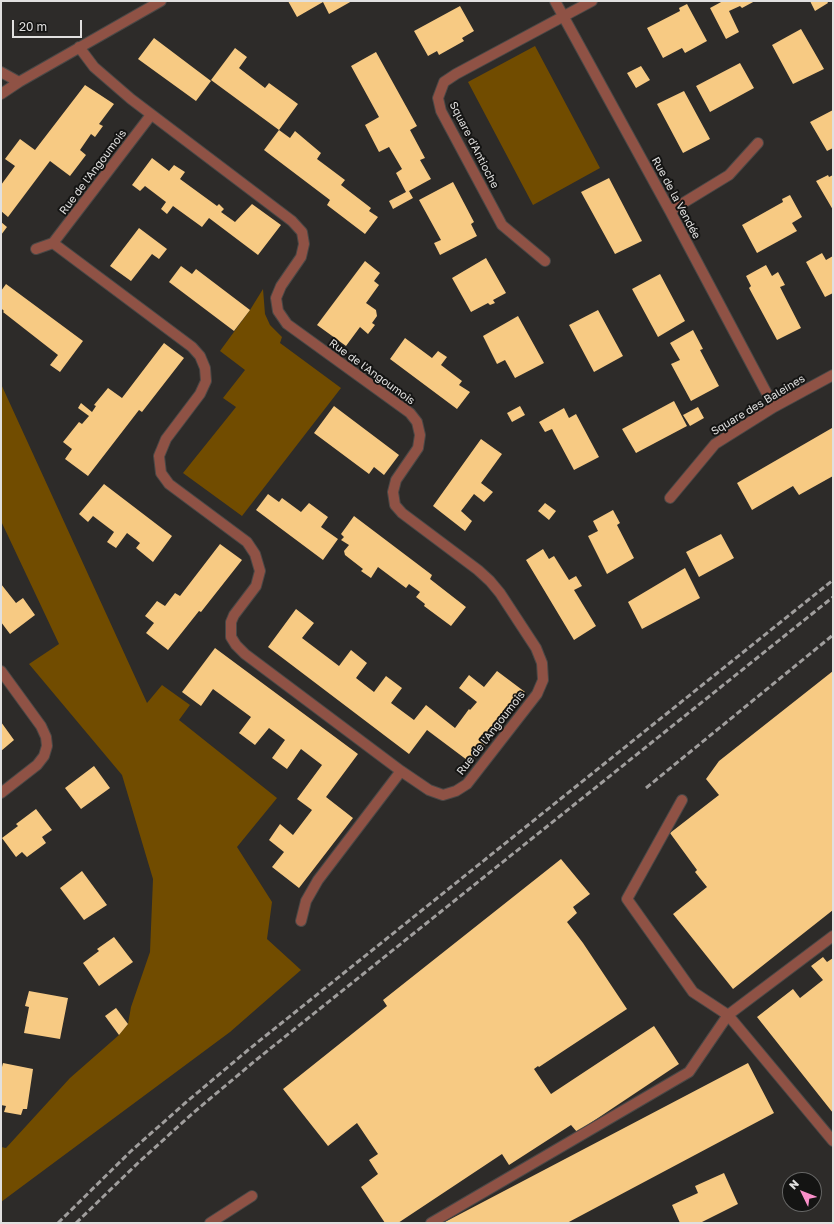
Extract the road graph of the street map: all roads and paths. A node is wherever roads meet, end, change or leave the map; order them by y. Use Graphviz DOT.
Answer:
graph roads {
  1 [pos="161,1"];
  2 [pos="554,1"];
  3 [pos="592,1"];
  4 [pos="563,17"];
  5 [pos="79,47"];
  6 [pos="1,72"];
  7 [pos="19,82"];
  8 [pos="1,94"];
  9 [pos="151,115"];
  10 [pos="758,143"];
  11 [pos="670,211"];
  12 [pos="54,244"];
  13 [pos="36,249"];
  14 [pos="545,261"];
  15 [pos="833,375"];
  16 [pos="774,407"];
  17 [pos="670,498"];
  18 [pos="1,671"];
  19 [pos="401,771"];
  20 [pos="1,792"];
  21 [pos="682,800"];
  22 [pos="301,921"];
  23 [pos="833,936"];
  24 [pos="728,1015"];
  25 [pos="833,1140"];
  26 [pos="252,1196"];
  27 [pos="210,1223"];
  28 [pos="431,1223"];
  1 -- 5 [label="street"];
  2 -- 4 [label="street, Rue de la Vendée"];
  3 -- 4 [label="street, Square d'Antioche"];
  4 -- 11 [label="street, Rue de la Vendée"];
  4 -- 14 [label="street, Square d'Antioche"];
  5 -- 7 [label="street"];
  5 -- 9 [label="street, Rue de l'Angoumois"];
  6 -- 7 [label="street"];
  7 -- 8 [label="street"];
  9 -- 12 [label="street, Rue de l'Angoumois"];
  9 -- 19 [label="street, Rue de l'Angoumois"];
  10 -- 11 [label="street"];
  11 -- 16 [label="street, Rue de la Vendée"];
  12 -- 13 [label="street"];
  12 -- 19 [label="street, Rue de l'Angoumois"];
  15 -- 16 [label="street, Square des Baleines"];
  16 -- 17 [label="street, Square des Baleines"];
  18 -- 20 [label="street"];
  19 -- 22 [label="street"];
  21 -- 24 [label="street"];
  23 -- 24 [label="street"];
  24 -- 25 [label="street"];
  24 -- 28 [label="street"];
  26 -- 27 [label="street"];
}
